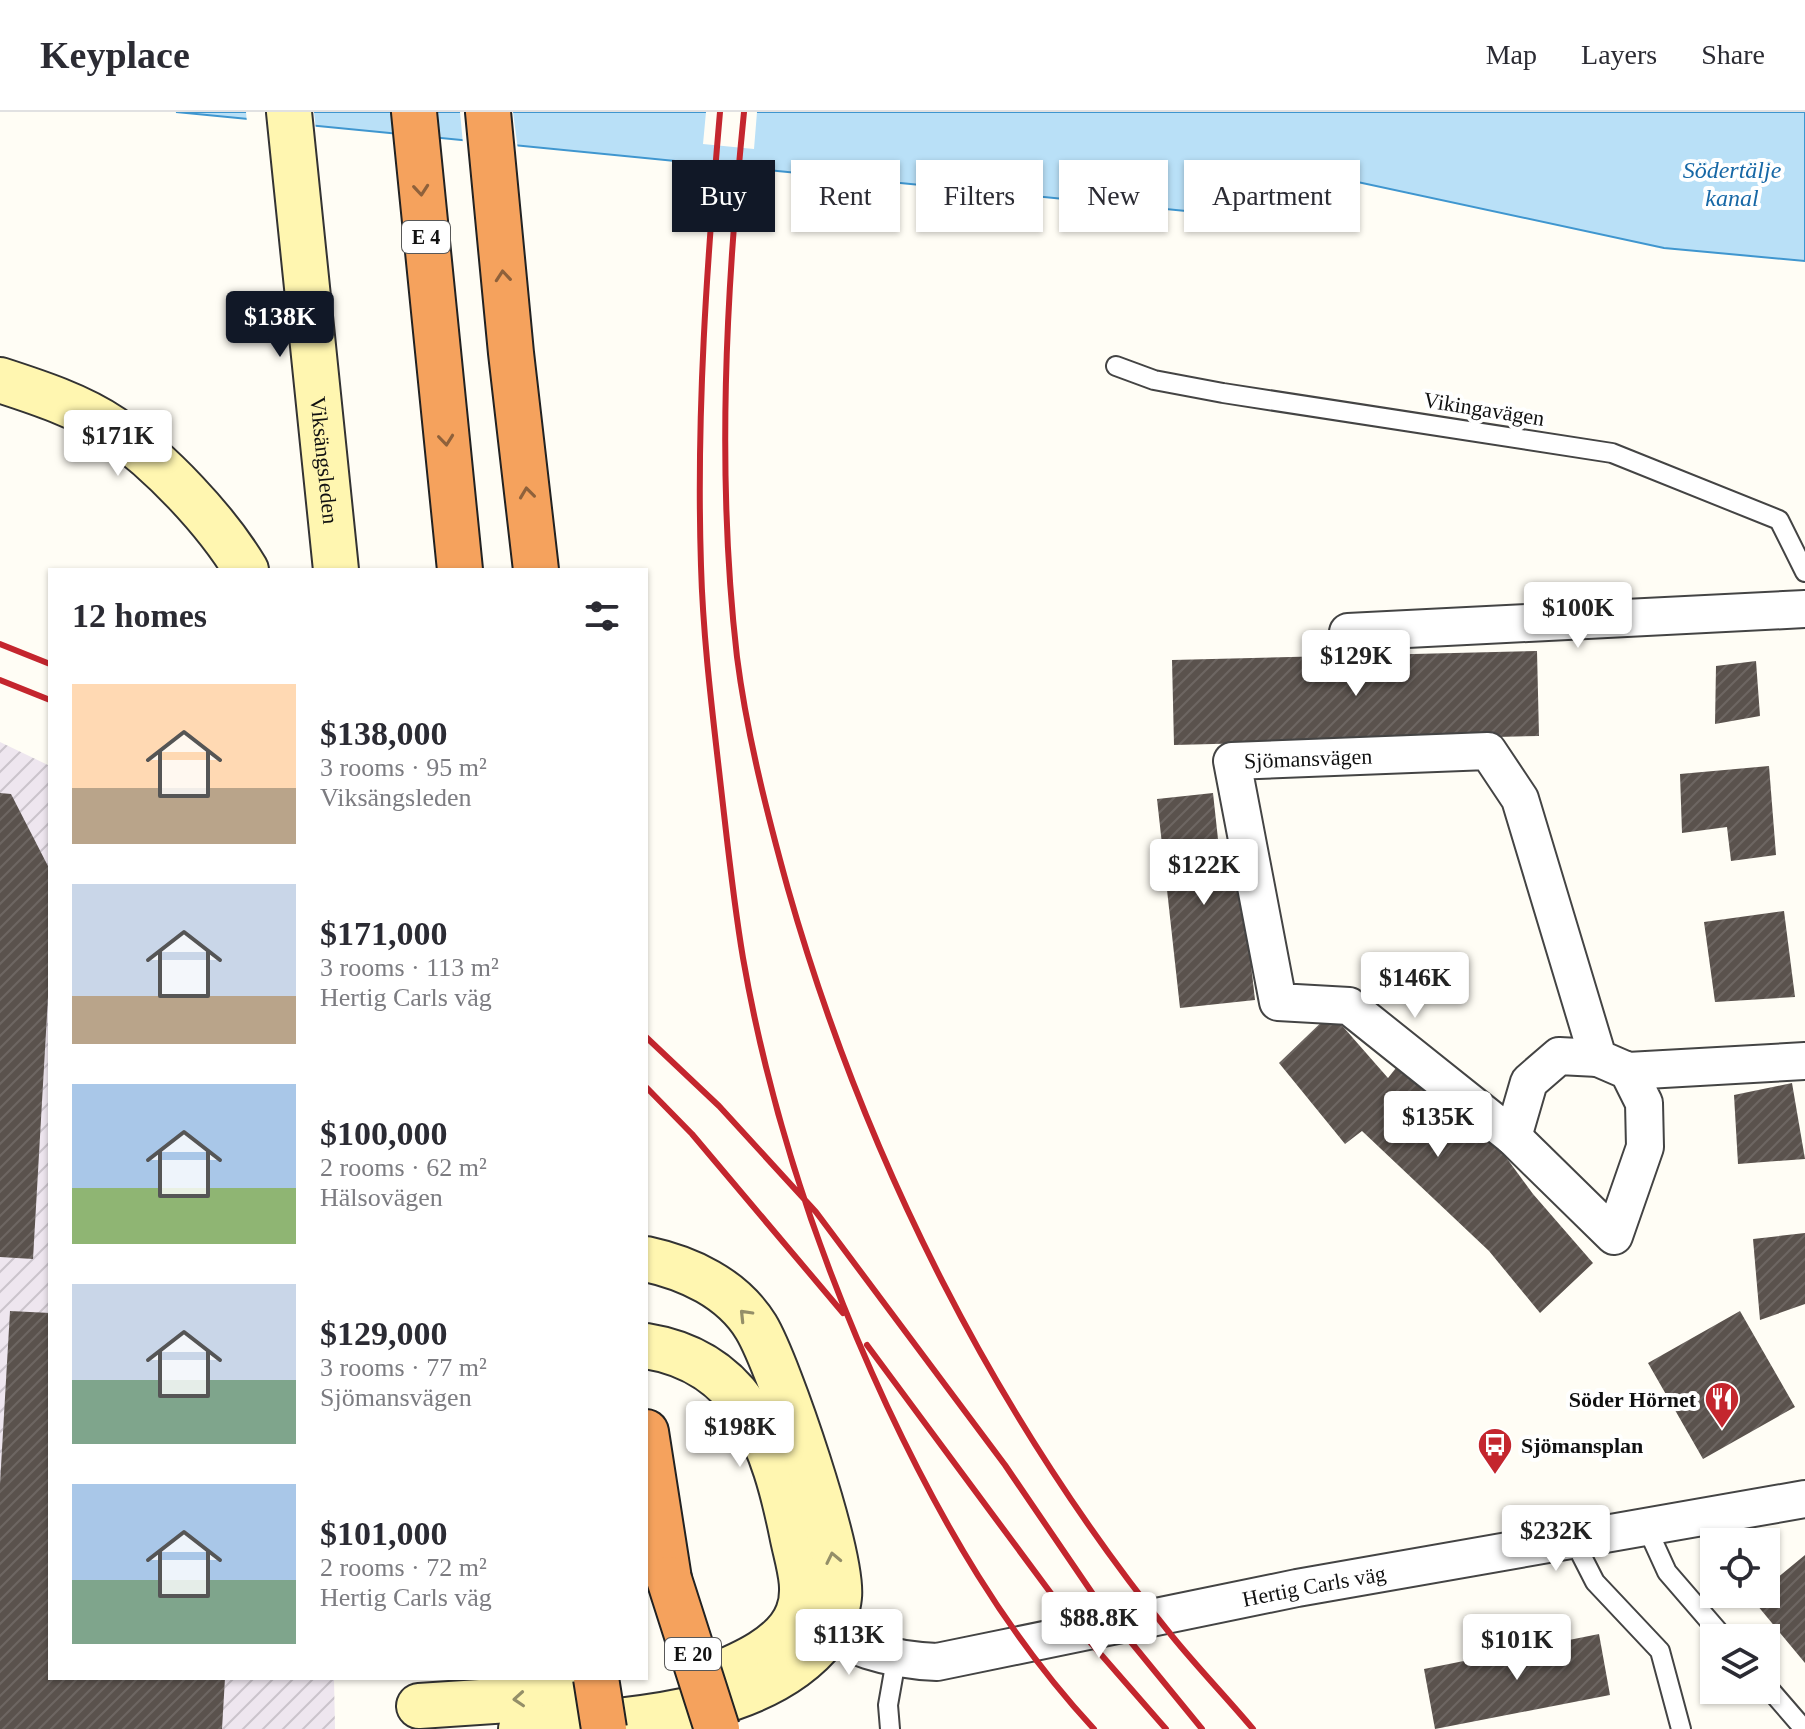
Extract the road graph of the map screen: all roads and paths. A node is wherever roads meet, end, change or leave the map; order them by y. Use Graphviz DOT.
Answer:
graph roads {
  1 [pos="289,112"];
  2 [pos="414,112"];
  3 [pos="488,112"];
  4 [pos="1116,366"];
  5 [pos="0,380"];
  6 [pos="244,568"];
  7 [pos="336,568"];
  8 [pos="460,568"];
  9 [pos="536,568"];
  10 [pos="1805,572"];
  11 [pos="1805,609"];
  12 [pos="1348,632"];
  13 [pos="1805,1061"];
  14 [pos="1613,1065"];
  15 [pos="1513,1137"];
  16 [pos="648,1259"];
  17 [pos="648,1346"];
  18 [pos="648,1445"];
  19 [pos="1805,1499"];
  20 [pos="1646,1526"];
  21 [pos="1573,1539"];
  22 [pos="669,1579"];
  23 [pos="813,1624"];
  24 [pos="1712,1624"];
  25 [pos="896,1660"];
  26 [pos="583,1680"];
  27 [pos="596,1680"];
  28 [pos="1780,1701"];
  29 [pos="438,1704"];
  30 [pos="521,1729"];
  31 [pos="584,1729"];
  32 [pos="604,1729"];
  33 [pos="695,1729"];
  34 [pos="717,1729"];
  35 [pos="890,1729"];
  36 [pos="1681,1729"];
  37 [pos="1804,1729"];
  1 -- 7 [label="main road, Viksängsleden"];
  2 -- 8 [label="highway, E 4, one-way"];
  9 -- 3 [label="highway, one-way"];
  4 -- 10 [label="lane, Vikingavägen"];
  5 -- 6 [label="main road"];
  11 -- 12 [label="street"];
  13 -- 14 [label="street"];
  14 -- 15 [label="street"];
  14 -- 15 [label="street, Sjömansvägen"];
  14 -- 15 [label="street, Sjömansvägen"];
  23 -- 16 [label="main road, one-way"];
  17 -- 23 [label="main road"];
  18 -- 22 [label="highway"];
  19 -- 20 [label="street, Hertig Carls väg"];
  20 -- 21 [label="street, Hertig Carls väg"];
  20 -- 24 [label="lane"];
  21 -- 25 [label="street, Hertig Carls väg"];
  21 -- 36 [label="lane"];
  22 -- 33 [label="highway, bridge"];
  22 -- 34 [label="highway, E 20, bridge"];
  23 -- 25 [label="street, Hertig Carls väg"];
  23 -- 29 [label="main road, one-way"];
  23 -- 30 [label="main road"];
  25 -- 35 [label="lane"];
  26 -- 31 [label="highway"];
  27 -- 32 [label="highway, bridge"];
  28 -- 37 [label="lane"];
}
